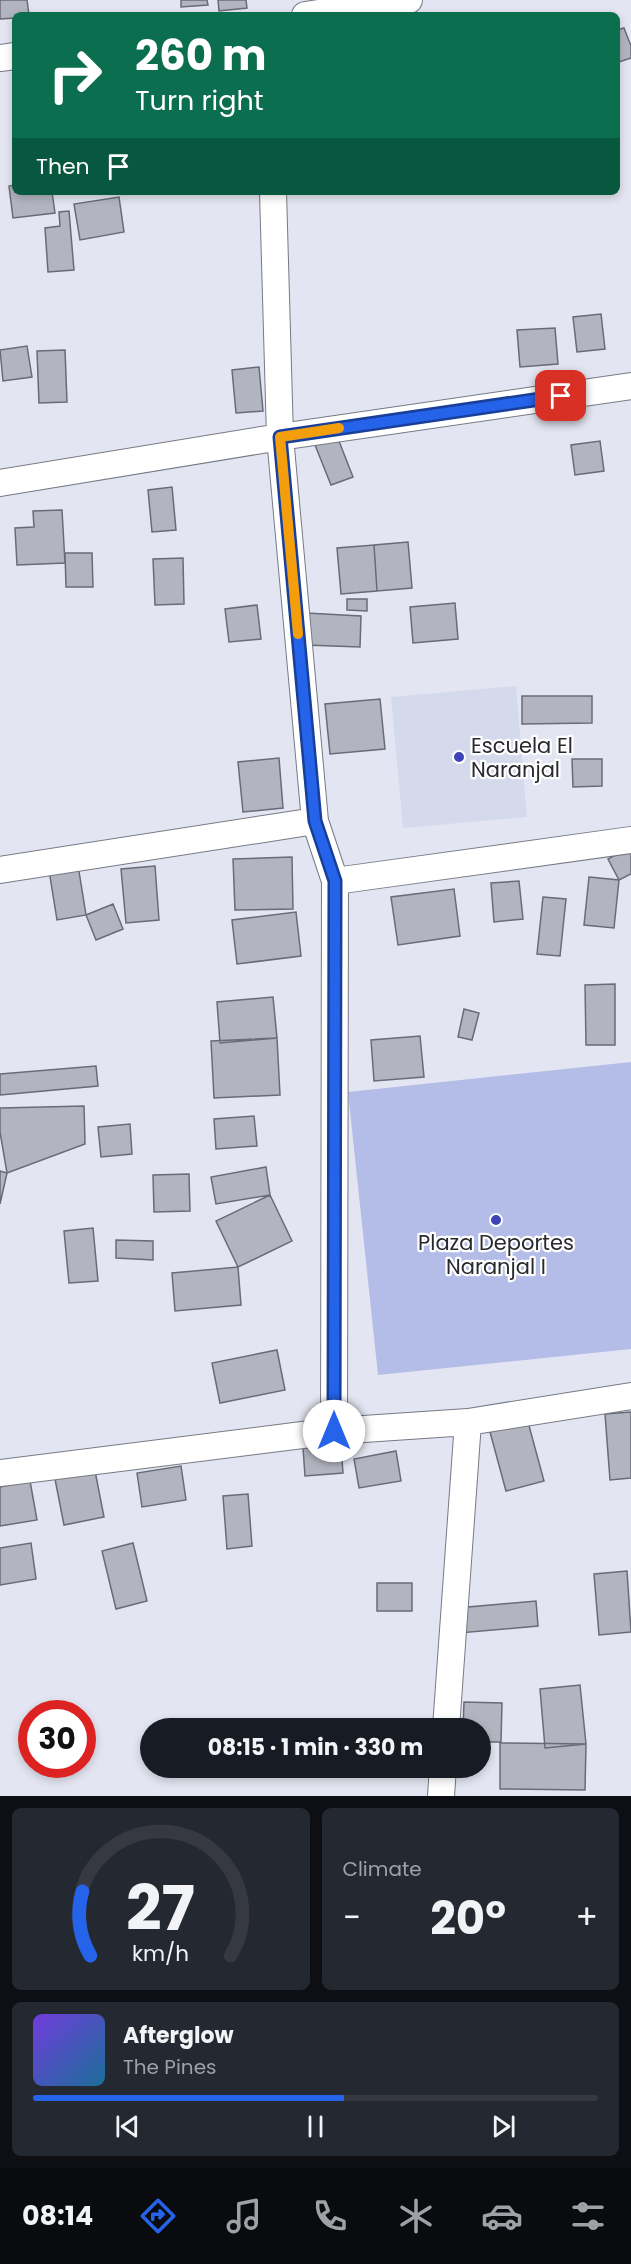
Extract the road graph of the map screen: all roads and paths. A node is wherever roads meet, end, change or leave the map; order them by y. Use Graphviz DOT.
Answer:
graph roads {
  1 [pos="409,0"];
  2 [pos="326,12"];
  3 [pos="273,195"];
  4 [pos="631,386"];
  5 [pos="280,437"];
  6 [pos="0,483"];
  7 [pos="315,821"];
  8 [pos="631,840"];
  9 [pos="0,870"];
  10 [pos="335,881"];
  11 [pos="631,1396"];
  12 [pos="468,1422"];
  13 [pos="334,1431"];
  14 [pos="0,1473"];
  15 [pos="447,1718"];
  16 [pos="442,1778"];
  17 [pos="441,1796"];
  1 -- 2 [label="street"];
  3 -- 5 [label="street"];
  4 -- 5 [label="street"];
  5 -- 6 [label="street"];
  5 -- 7 [label="street"];
  7 -- 9 [label="street"];
  7 -- 10 [label="street"];
  8 -- 10 [label="street"];
  10 -- 13 [label="street"];
  11 -- 12 [label="street"];
  12 -- 13 [label="street"];
  12 -- 15 [label="street"];
  13 -- 14 [label="street"];
  16 -- 17 [label="street"];
}
